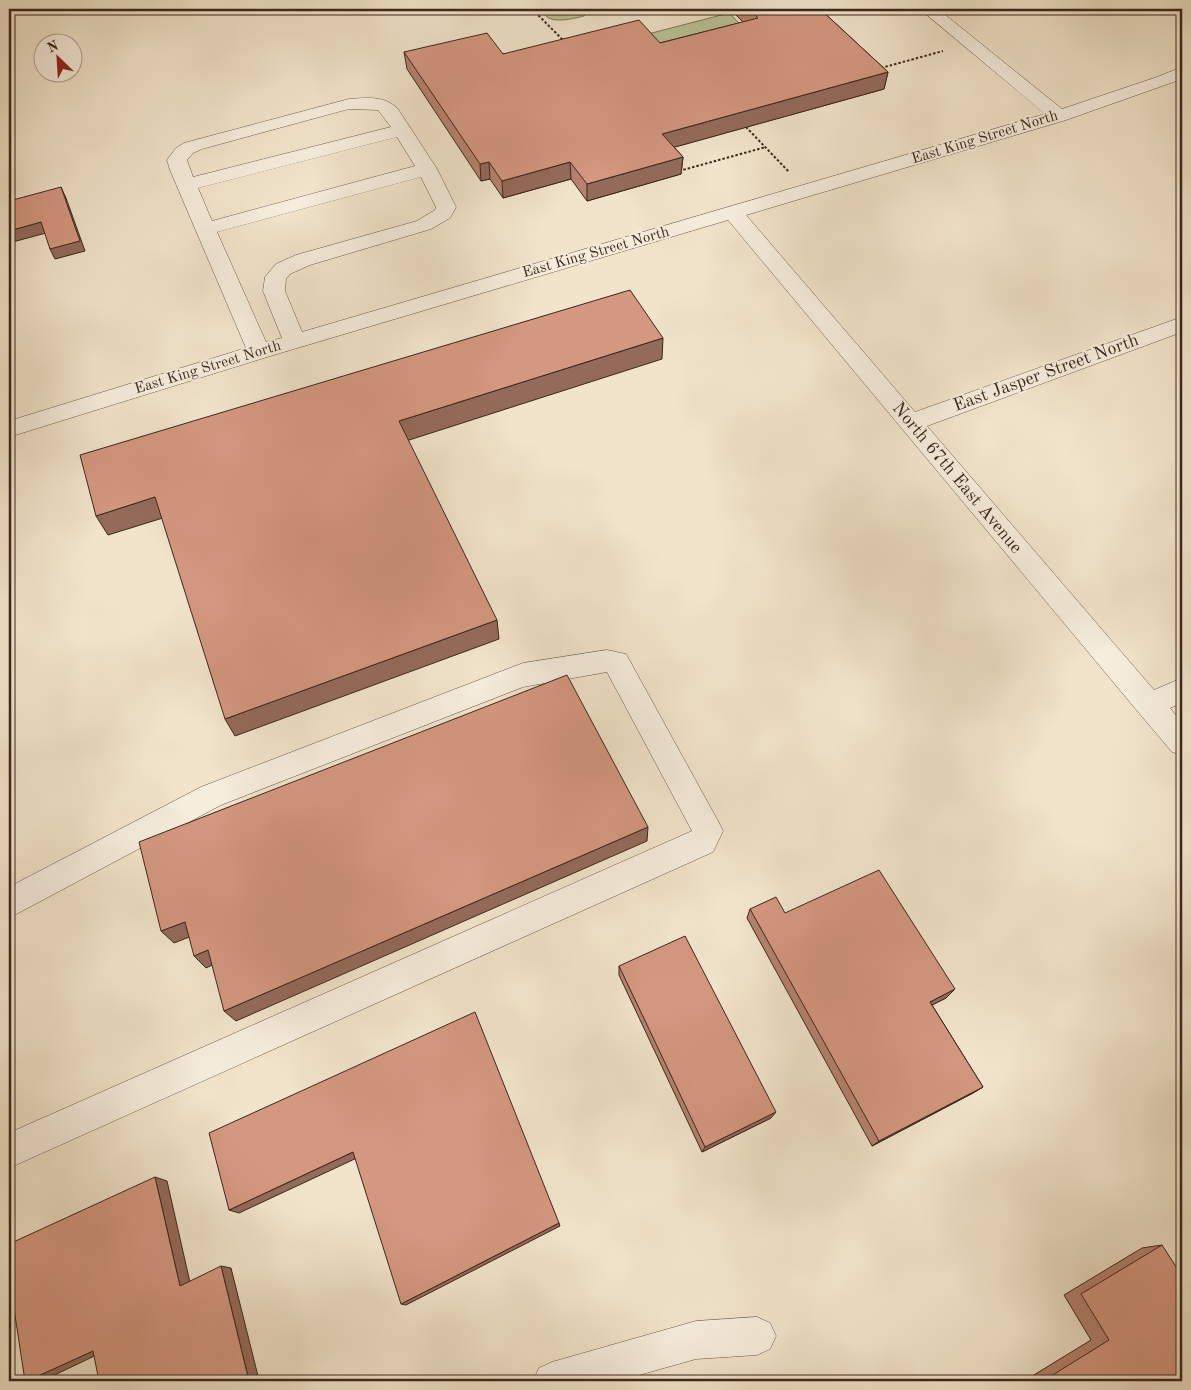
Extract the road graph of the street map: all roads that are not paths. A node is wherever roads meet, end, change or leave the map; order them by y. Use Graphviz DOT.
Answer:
graph roads {
  1 [pos="928,9"];
  2 [pos="1182,72"];
  3 [pos="1059,116"];
  4 [pos="402,130"];
  5 [pos="426,169"];
  6 [pos="187,185"];
  7 [pos="732,213"];
  8 [pos="206,229"];
  9 [pos="1182,324"];
  10 [pos="295,342"];
  11 [pos="259,352"];
  12 [pos="910,423"];
  13 [pos="9,429"];
  14 [pos="1182,690"];
  15 [pos="1149,705"];
  16 [pos="1182,743"];
  17 [pos="9,903"];
  18 [pos="9,1151"];
  19 [pos="757,1336"];
  20 [pos="552,1381"];
  1 -- 3 [label="street"];
  2 -- 3 [label="street, East King Street North"];
  3 -- 7 [label="street, East King Street North"];
  4 -- 5 [label="street"];
  4 -- 6 [label="street"];
  4 -- 6 [label="street"];
  5 -- 8 [label="street"];
  5 -- 10 [label="street"];
  6 -- 8 [label="street"];
  7 -- 10 [label="street, East King Street North"];
  7 -- 12 [label="street, North 67th East Avenue"];
  8 -- 11 [label="street"];
  9 -- 12 [label="street, East Jasper Street North"];
  10 -- 11 [label="street, East King Street North"];
  11 -- 13 [label="street, East King Street North"];
  12 -- 15 [label="street, North 67th East Avenue"];
  14 -- 15 [label="street"];
  15 -- 16 [label="street, North 67th East Avenue"];
  17 -- 18 [label="street"];
  19 -- 20 [label="street"];
}
